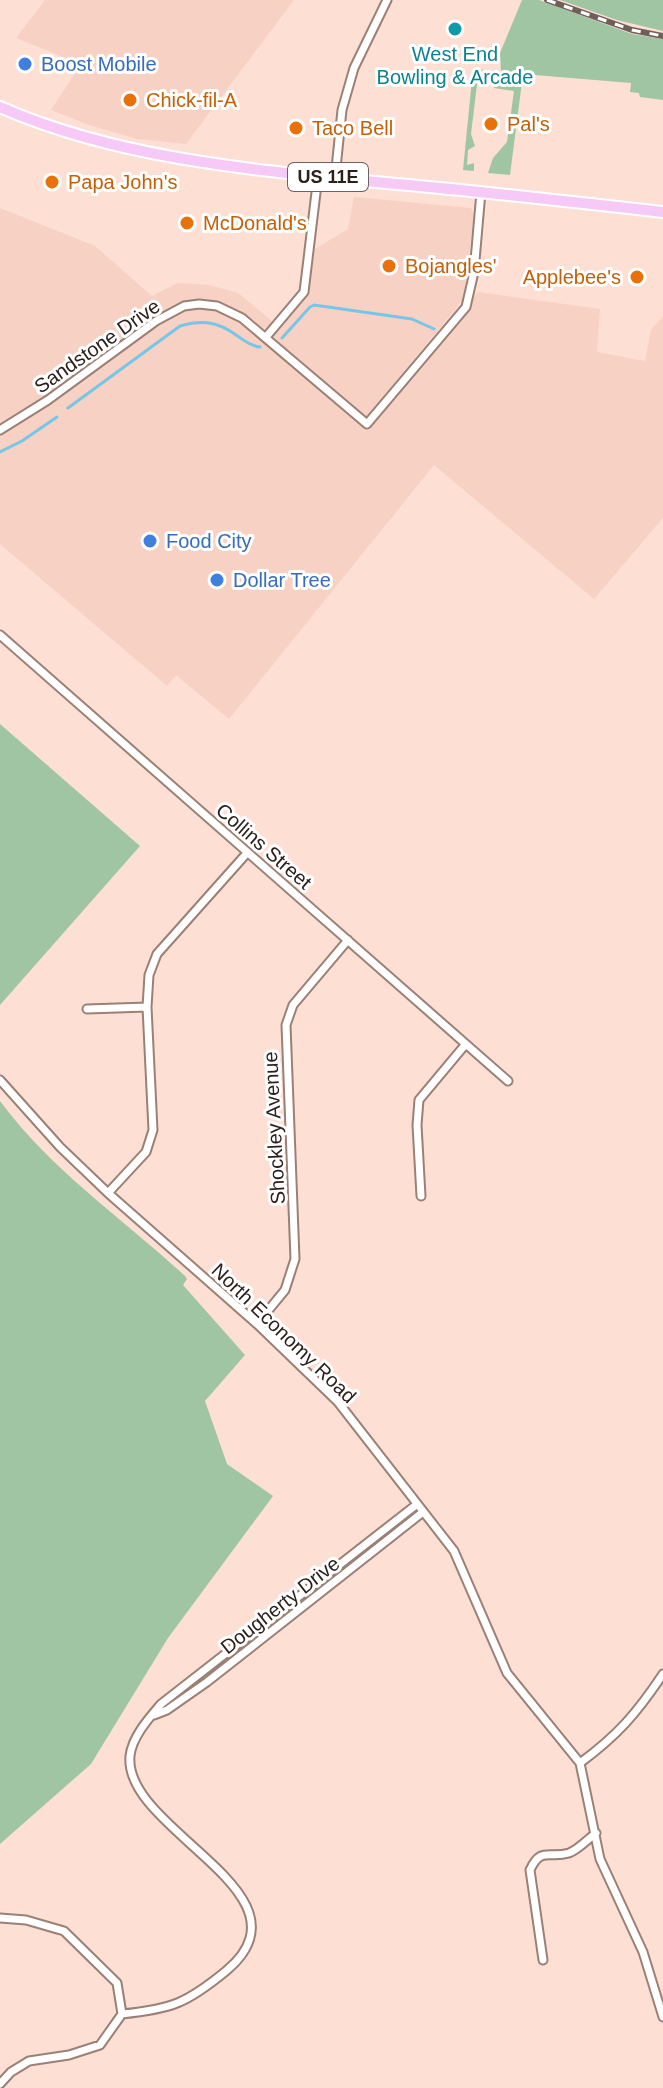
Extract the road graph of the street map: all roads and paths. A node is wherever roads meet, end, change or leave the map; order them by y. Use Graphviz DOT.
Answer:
graph roads {
  1 [pos="387,0"];
  2 [pos="0,107"];
  3 [pos="318,176"];
  4 [pos="335,178"];
  5 [pos="481,192"];
  6 [pos="663,212"];
  7 [pos="266,337"];
  8 [pos="0,430"];
  9 [pos="0,635"];
  10 [pos="247,853"];
  11 [pos="348,940"];
  12 [pos="147,1007"];
  13 [pos="87,1009"];
  14 [pos="465,1045"];
  15 [pos="0,1080"];
  16 [pos="508,1081"];
  17 [pos="108,1193"];
  18 [pos="421,1196"];
  19 [pos="257,1324"];
  20 [pos="416,1505"];
  21 [pos="423,1512"];
  22 [pos="318,1582"];
  23 [pos="325,1590"];
  24 [pos="663,1674"];
  25 [pos="152,1716"];
  26 [pos="580,1763"];
  27 [pos="596,1833"];
  28 [pos="0,1918"];
  29 [pos="543,1960"];
  30 [pos="122,2014"];
  31 [pos="663,2017"];
  32 [pos="0,2084"];
  1 -- 4 [label="street"];
  2 -- 3 [label="main road, US 11E"];
  3 -- 4 [label="main road, US 11E"];
  3 -- 7 [label="street"];
  4 -- 5 [label="main road, US 11E"];
  5 -- 6 [label="main road, US 11E"];
  5 -- 7 [label="street, Sandstone Drive"];
  7 -- 8 [label="street, Sandstone Drive"];
  9 -- 10 [label="street, Collins Street"];
  10 -- 11 [label="street, Collins Street"];
  10 -- 12 [label="street"];
  11 -- 14 [label="street, Collins Street"];
  11 -- 19 [label="street, Shockley Avenue"];
  12 -- 13 [label="street"];
  12 -- 17 [label="street"];
  14 -- 16 [label="street, Collins Street"];
  14 -- 18 [label="street"];
  15 -- 17 [label="street, North Economy Road"];
  17 -- 19 [label="street, North Economy Road"];
  19 -- 20 [label="street, North Economy Road"];
  20 -- 21 [label="street, North Economy Road"];
  20 -- 22 [label="street, Dougherty Drive"];
  21 -- 23 [label="street, Dougherty Drive"];
  21 -- 26 [label="street, North Economy Road"];
  22 -- 23 [label="street"];
  22 -- 25 [label="street, Dougherty Drive"];
  23 -- 25 [label="street, Dougherty Drive"];
  24 -- 26 [label="street"];
  25 -- 30 [label="street, Dougherty Drive"];
  26 -- 27 [label="street"];
  27 -- 29 [label="street"];
  27 -- 31 [label="street"];
  28 -- 30 [label="street"];
  30 -- 32 [label="street"];
}
